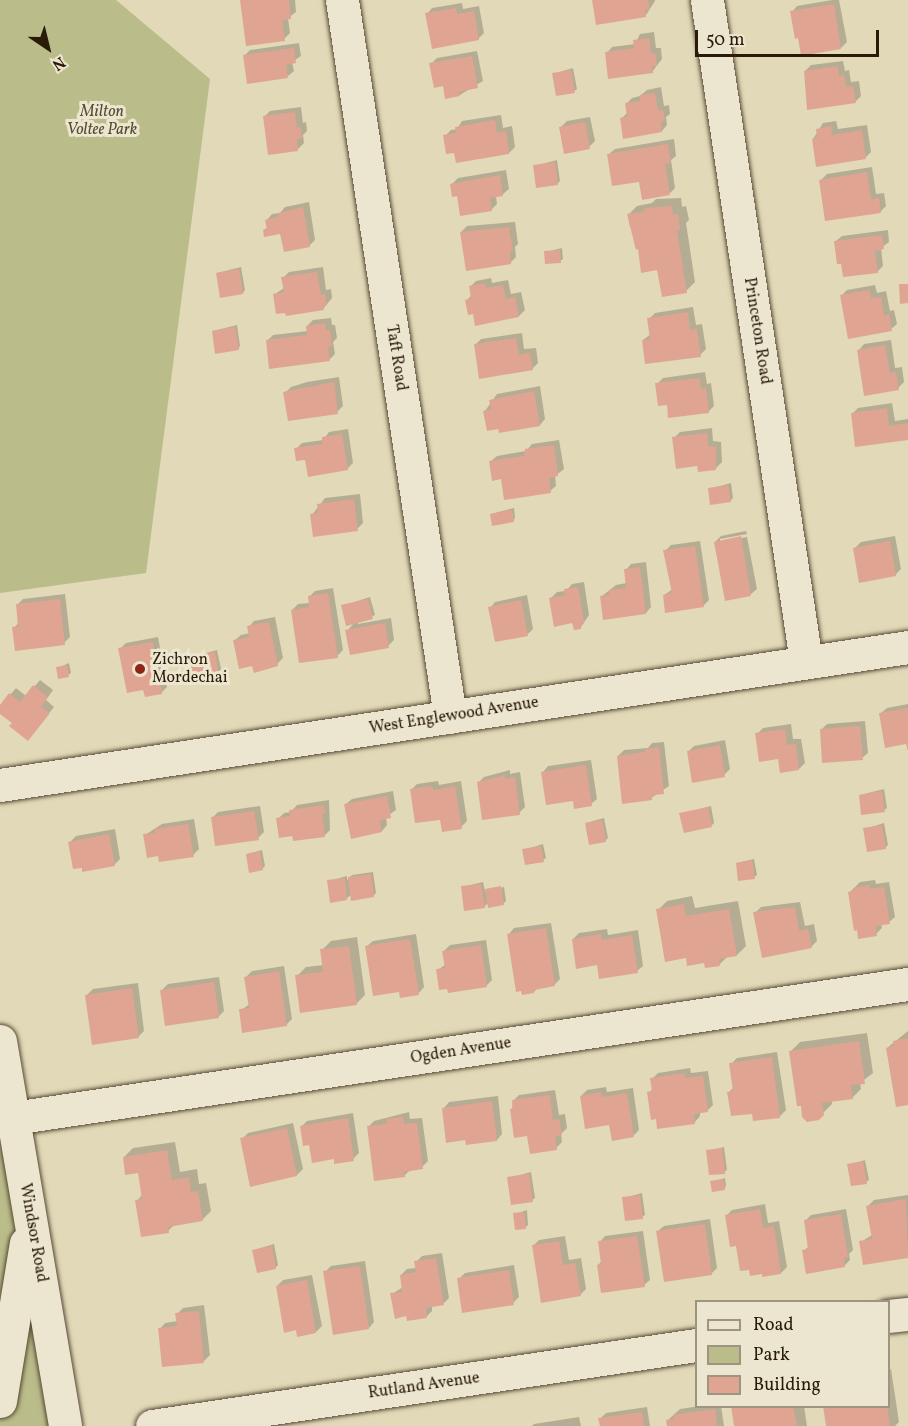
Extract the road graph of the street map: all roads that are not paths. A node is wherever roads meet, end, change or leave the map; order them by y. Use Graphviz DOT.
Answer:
graph roads {
  1 [pos="342,0"];
  2 [pos="707,0"];
  3 [pos="908,647"];
  4 [pos="806,662"];
  5 [pos="450,717"];
  6 [pos="0,785"];
  7 [pos="908,984"];
  8 [pos="0,1041"];
  9 [pos="13,1118"];
  10 [pos="30,1217"];
  11 [pos="908,1314"];
  12 [pos="890,1316"];
  13 [pos="695,1345"];
  14 [pos="0,1401"];
  15 [pos="65,1426"];
  16 [pos="152,1426"];
  1 -- 5 [label="street, Taft Road"];
  2 -- 4 [label="street, Princeton Road"];
  3 -- 4 [label="street, West Englewood Avenue"];
  4 -- 5 [label="street, West Englewood Avenue"];
  5 -- 6 [label="street, West Englewood Avenue"];
  7 -- 9 [label="street, Ogden Avenue"];
  8 -- 9 [label="street, Windsor Road"];
  9 -- 10 [label="street, Windsor Road"];
  10 -- 14 [label="street"];
  10 -- 15 [label="street, Windsor Road"];
  11 -- 12 [label="street"];
  13 -- 16 [label="street, Rutland Avenue"];
}
